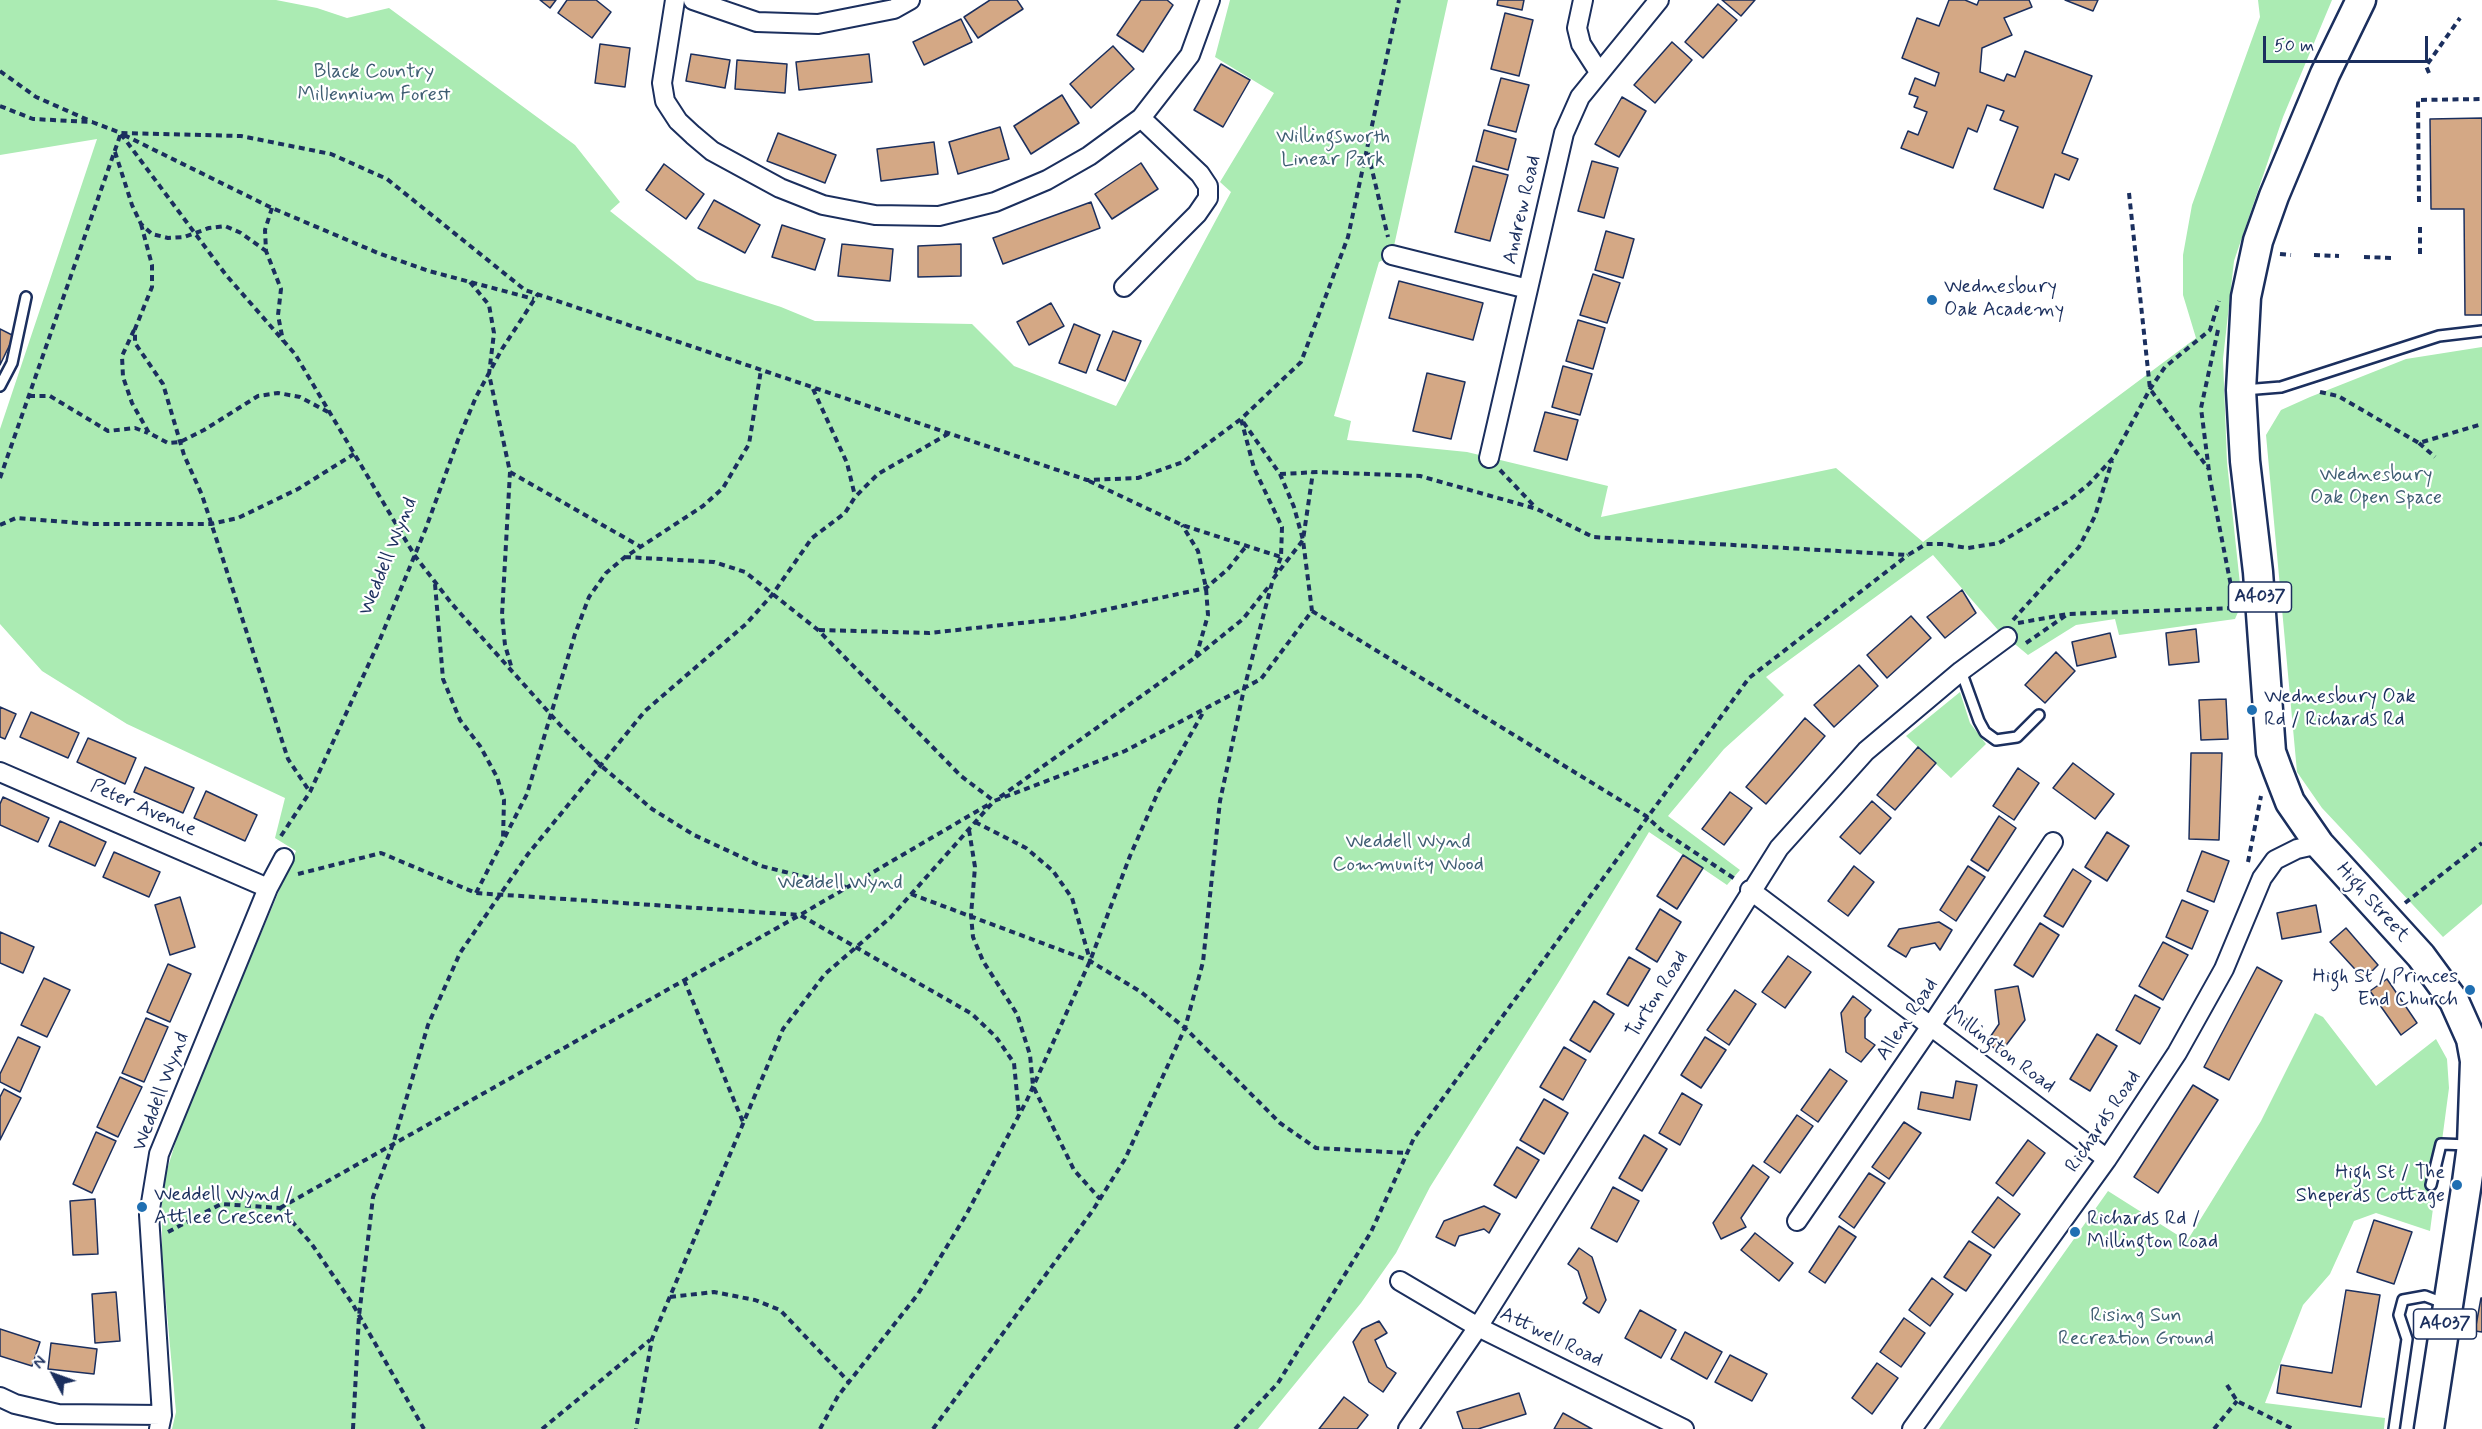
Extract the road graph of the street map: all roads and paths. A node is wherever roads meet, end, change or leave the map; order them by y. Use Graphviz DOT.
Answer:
graph roads {
  1 [pos="675,0"];
  2 [pos="693,0"];
  3 [pos="910,0"];
  4 [pos="1210,0"];
  5 [pos="1399,0"];
  6 [pos="1583,0"];
  7 [pos="1659,0"];
  8 [pos="2361,0"];
  9 [pos="2460,18"];
  10 [pos="0,71"];
  11 [pos="1599,72"];
  12 [pos="2429,73"];
  13 [pos="2482,99"];
  14 [pos="0,106"];
  15 [pos="1141,118"];
  16 [pos="92,122"];
  17 [pos="121,133"];
  18 [pos="115,150"];
  19 [pos="1367,150"];
  20 [pos="2129,193"];
  21 [pos="2419,202"];
  22 [pos="272,208"];
  23 [pos="141,224"];
  24 [pos="2420,227"];
  25 [pos="195,233"];
  26 [pos="266,251"];
  27 [pos="1392,255"];
  28 [pos="2314,255"];
  29 [pos="2339,256"];
  30 [pos="2364,257"];
  31 [pos="2392,258"];
  32 [pos="2420,258"];
  33 [pos="470,282"];
  34 [pos="1124,287"];
  35 [pos="1528,289"];
  36 [pos="537,294"];
  37 [pos="26,297"];
  38 [pos="2220,298"];
  39 [pos="534,299"];
  40 [pos="135,329"];
  41 [pos="2482,331"];
  42 [pos="283,341"];
  43 [pos="761,370"];
  44 [pos="489,374"];
  45 [pos="2290,385"];
  46 [pos="0,386"];
  47 [pos="813,387"];
  48 [pos="2150,389"];
  49 [pos="2241,390"];
  50 [pos="28,396"];
  51 [pos="329,412"];
  52 [pos="1241,419"];
  53 [pos="2482,424"];
  54 [pos="149,433"];
  55 [pos="949,434"];
  56 [pos="180,442"];
  57 [pos="2419,444"];
  58 [pos="354,454"];
  59 [pos="2435,457"];
  60 [pos="1489,458"];
  61 [pos="2113,458"];
  62 [pos="2208,469"];
  63 [pos="510,472"];
  64 [pos="1313,472"];
  65 [pos="1280,474"];
  66 [pos="0,478"];
  67 [pos="1087,480"];
  68 [pos="855,496"];
  69 [pos="1537,509"];
  70 [pos="211,524"];
  71 [pos="0,525"];
  72 [pos="1182,525"];
  73 [pos="1303,540"];
  74 [pos="1247,545"];
  75 [pos="641,547"];
  76 [pos="1908,555"];
  77 [pos="415,556"];
  78 [pos="625,557"];
  79 [pos="1281,557"];
  80 [pos="1273,579"];
  81 [pos="435,582"];
  82 [pos="1206,588"];
  83 [pos="772,595"];
  84 [pos="2236,608"];
  85 [pos="1312,611"];
  86 [pos="2068,614"];
  87 [pos="818,630"];
  88 [pos="2008,631"];
  89 [pos="1196,657"];
  90 [pos="512,671"];
  91 [pos="1961,671"];
  92 [pos="1244,689"];
  93 [pos="1204,711"];
  94 [pos="550,715"];
  95 [pos="2039,715"];
  96 [pos="599,764"];
  97 [pos="0,772"];
  98 [pos="310,792"];
  99 [pos="2262,792"];
  100 [pos="994,801"];
  101 [pos="1646,816"];
  102 [pos="975,822"];
  103 [pos="969,829"];
  104 [pos="281,836"];
  105 [pos="503,840"];
  106 [pos="2053,843"];
  107 [pos="2482,843"];
  108 [pos="2319,844"];
  109 [pos="284,858"];
  110 [pos="2246,873"];
  111 [pos="846,887"];
  112 [pos="268,888"];
  113 [pos="1750,890"];
  114 [pos="476,893"];
  115 [pos="911,894"];
  116 [pos="501,895"];
  117 [pos="800,915"];
  118 [pos="971,915"];
  119 [pos="2392,925"];
  120 [pos="856,947"];
  121 [pos="1090,961"];
  122 [pos="684,980"];
  123 [pos="1931,1026"];
  124 [pos="1185,1028"];
  125 [pos="1033,1086"];
  126 [pos="1019,1115"];
  127 [pos="743,1122"];
  128 [pos="393,1144"];
  129 [pos="2472,1145"];
  130 [pos="1407,1153"];
  131 [pos="2107,1159"];
  132 [pos="2431,1185"];
  133 [pos="1100,1199"];
  134 [pos="280,1208"];
  135 [pos="1797,1221"];
  136 [pos="162,1235"];
  137 [pos="1400,1281"];
  138 [pos="670,1297"];
  139 [pos="2448,1305"];
  140 [pos="359,1316"];
  141 [pos="1478,1327"];
  142 [pos="652,1339"];
  143 [pos="849,1382"];
  144 [pos="2227,1385"];
  145 [pos="0,1397"];
  146 [pos="2237,1401"];
  147 [pos="161,1422"];
  148 [pos="353,1429"];
  149 [pos="424,1429"];
  150 [pos="542,1429"];
  151 [pos="636,1429"];
  152 [pos="820,1429"];
  153 [pos="933,1429"];
  154 [pos="1235,1429"];
  155 [pos="1408,1429"];
  156 [pos="1684,1429"];
  157 [pos="1912,1429"];
  158 [pos="2214,1429"];
  159 [pos="2293,1429"];
  160 [pos="2394,1429"];
  161 [pos="2429,1429"];
  1 -- 15 [label="street"];
  2 -- 3 [label="street"];
  4 -- 15 [label="street"];
  5 -- 19 [label="path"];
  6 -- 11 [label="street"];
  7 -- 11 [label="street, Andrew Road"];
  8 -- 49 [label="main road, A4037"];
  9 -- 12 [label="path"];
  10 -- 16 [label="path"];
  11 -- 35 [label="street, Andrew Road"];
  13 -- 21 [label="path"];
  14 -- 16 [label="path"];
  15 -- 34 [label="street"];
  16 -- 17 [label="path"];
  17 -- 18 [label="path"];
  17 -- 22 [label="path"];
  17 -- 25 [label="path"];
  17 -- 36 [label="path"];
  18 -- 23 [label="path"];
  18 -- 50 [label="path"];
  19 -- 27 [label="path"];
  19 -- 52 [label="path"];
  20 -- 48 [label="path"];
  22 -- 26 [label="path"];
  22 -- 33 [label="path"];
  23 -- 25 [label="path"];
  23 -- 40 [label="path"];
  24 -- 32 [label="path"];
  25 -- 26 [label="path"];
  25 -- 42 [label="path"];
  26 -- 42 [label="path"];
  27 -- 35 [label="street"];
  28 -- 29 [label="path"];
  30 -- 31 [label="path"];
  33 -- 39 [label="path"];
  33 -- 44 [label="path"];
  35 -- 60 [label="street, Andrew Road"];
  36 -- 39 [label="path, Weddell Wynd"];
  36 -- 43 [label="path"];
  37 -- 46 [label="lane"];
  38 -- 48 [label="path"];
  39 -- 44 [label="path, Weddell Wynd"];
  40 -- 54 [label="path"];
  40 -- 56 [label="path"];
  41 -- 45 [label="lane"];
  42 -- 51 [label="path"];
  43 -- 47 [label="path"];
  43 -- 75 [label="path"];
  44 -- 63 [label="path"];
  44 -- 77 [label="path, Weddell Wynd"];
  45 -- 49 [label="lane"];
  45 -- 57 [label="path"];
  47 -- 55 [label="path"];
  47 -- 68 [label="path"];
  48 -- 61 [label="path"];
  48 -- 62 [label="path"];
  49 -- 108 [label="main road, High Street / A4037"];
  50 -- 54 [label="path"];
  50 -- 66 [label="path"];
  51 -- 56 [label="path"];
  51 -- 58 [label="path"];
  52 -- 65 [label="path"];
  52 -- 67 [label="path"];
  52 -- 79 [label="path"];
  53 -- 57 [label="path"];
  54 -- 56 [label="path"];
  55 -- 67 [label="path"];
  55 -- 68 [label="path"];
  56 -- 70 [label="path"];
  57 -- 59 [label="path"];
  58 -- 70 [label="path"];
  58 -- 77 [label="path"];
  60 -- 69 [label="path"];
  61 -- 76 [label="path"];
  61 -- 88 [label="path"];
  63 -- 75 [label="path"];
  63 -- 90 [label="path"];
  64 -- 65 [label="path"];
  64 -- 69 [label="path"];
  64 -- 73 [label="path"];
  65 -- 73 [label="path"];
  67 -- 72 [label="path"];
  68 -- 83 [label="path"];
  69 -- 76 [label="path"];
  70 -- 71 [label="path"];
  70 -- 98 [label="path"];
  72 -- 74 [label="path"];
  72 -- 82 [label="path"];
  73 -- 80 [label="path"];
  73 -- 85 [label="path"];
  74 -- 79 [label="path"];
  74 -- 82 [label="path"];
  75 -- 78 [label="path"];
  76 -- 101 [label="path"];
  77 -- 81 [label="path"];
  77 -- 98 [label="path, Weddell Wynd"];
  78 -- 83 [label="path"];
  78 -- 94 [label="path"];
  79 -- 80 [label="path"];
  80 -- 89 [label="path"];
  80 -- 92 [label="path"];
  81 -- 90 [label="path"];
  81 -- 105 [label="path"];
  82 -- 87 [label="path"];
  82 -- 89 [label="path"];
  83 -- 87 [label="path"];
  83 -- 96 [label="path"];
  84 -- 86 [label="path"];
  85 -- 92 [label="path"];
  85 -- 101 [label="path"];
  86 -- 88 [label="path"];
  86 -- 88 [label="path"];
  87 -- 100 [label="path"];
  88 -- 91 [label="street, Turton Road"];
  89 -- 100 [label="path"];
  90 -- 94 [label="path"];
  91 -- 95 [label="lane"];
  91 -- 113 [label="street, Turton Road"];
  92 -- 93 [label="path"];
  92 -- 124 [label="path"];
  93 -- 100 [label="path"];
  93 -- 121 [label="path"];
  94 -- 96 [label="path"];
  94 -- 105 [label="path"];
  96 -- 111 [label="path"];
  96 -- 116 [label="path"];
  97 -- 112 [label="street, Peter Avenue"];
  98 -- 104 [label="path, Weddell Wynd"];
  99 -- 110 [label="path"];
  100 -- 102 [label="path"];
  100 -- 111 [label="path"];
  101 -- 113 [label="path"];
  101 -- 130 [label="path"];
  102 -- 103 [label="path"];
  102 -- 121 [label="path"];
  103 -- 115 [label="path"];
  103 -- 118 [label="path"];
  105 -- 114 [label="path"];
  106 -- 123 [label="street, Allen Road"];
  107 -- 119 [label="path"];
  108 -- 119 [label="main road, High Street / A4037"];
  108 -- 131 [label="street, Richards Road"];
  109 -- 112 [label="street, Weddell Wynd"];
  111 -- 117 [label="path"];
  112 -- 114 [label="path"];
  112 -- 147 [label="street, Weddell Wynd"];
  113 -- 123 [label="street, Millington Road"];
  113 -- 141 [label="street, Turton Road"];
  114 -- 116 [label="path"];
  115 -- 118 [label="path"];
  115 -- 120 [label="path"];
  116 -- 117 [label="path"];
  116 -- 128 [label="path"];
  117 -- 120 [label="path"];
  117 -- 122 [label="path"];
  118 -- 121 [label="path"];
  118 -- 125 [label="path"];
  119 -- 129 [label="main road, High Street / A4037"];
  120 -- 126 [label="path"];
  120 -- 127 [label="path"];
  121 -- 124 [label="path"];
  121 -- 125 [label="path"];
  122 -- 127 [label="path"];
  122 -- 128 [label="path"];
  123 -- 131 [label="street, Millington Road"];
  123 -- 135 [label="street, Allen Road"];
  124 -- 130 [label="path"];
  124 -- 133 [label="path"];
  125 -- 126 [label="path"];
  125 -- 133 [label="path"];
  126 -- 143 [label="path"];
  127 -- 138 [label="path"];
  128 -- 134 [label="path"];
  128 -- 140 [label="path"];
  129 -- 132 [label="lane"];
  129 -- 139 [label="main road, High Street / A4037"];
  130 -- 154 [label="path"];
  131 -- 157 [label="street, Richards Road"];
  133 -- 153 [label="path"];
  134 -- 136 [label="path"];
  134 -- 140 [label="path"];
  137 -- 141 [label="street, Attwell Road"];
  138 -- 142 [label="path"];
  138 -- 143 [label="path"];
  139 -- 160 [label="lane"];
  139 -- 161 [label="main road, High Street / A4037"];
  140 -- 148 [label="path"];
  140 -- 149 [label="path"];
  141 -- 155 [label="street, Turton Road"];
  141 -- 156 [label="street, Attwell Road"];
  142 -- 150 [label="path"];
  142 -- 151 [label="path"];
  143 -- 152 [label="path"];
  144 -- 146 [label="path"];
  145 -- 147 [label="street"];
  146 -- 158 [label="path"];
  146 -- 159 [label="path"];
}
